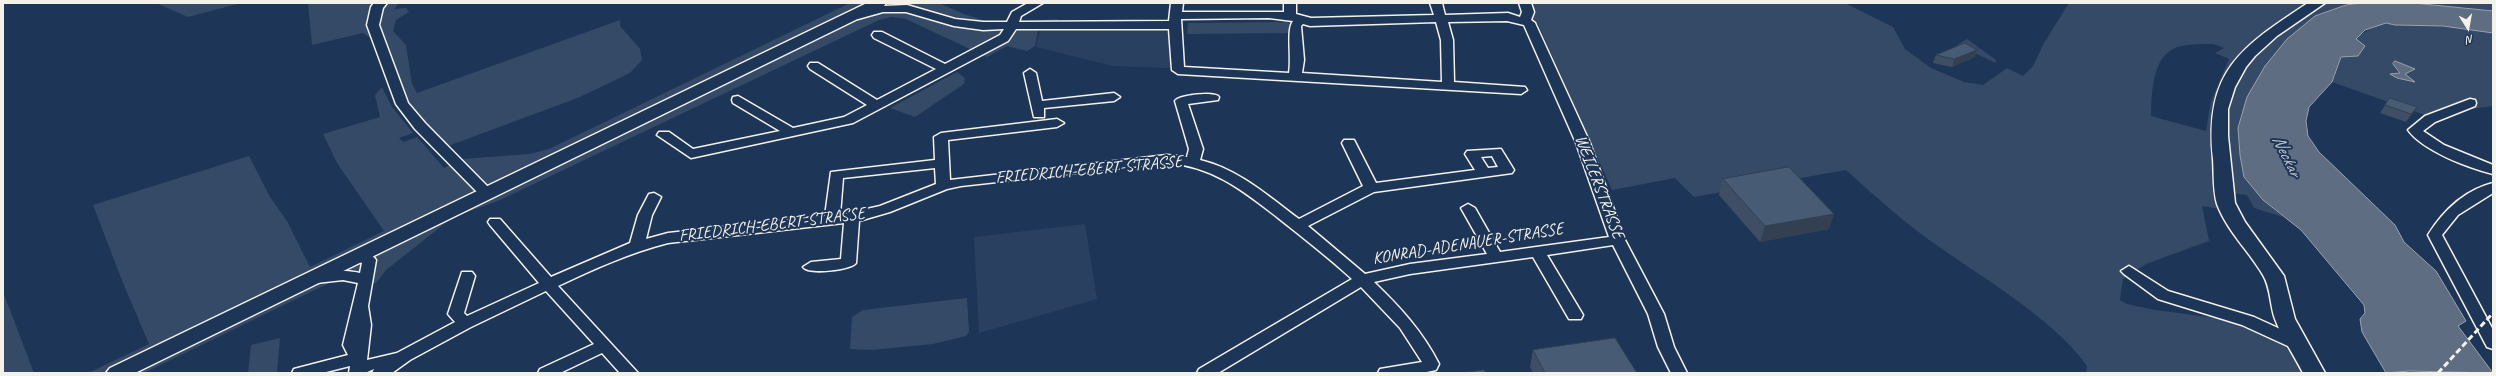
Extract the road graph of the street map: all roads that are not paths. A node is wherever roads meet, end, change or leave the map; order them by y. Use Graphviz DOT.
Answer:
graph roads {
  1 [pos="381,3"];
  2 [pos="879,3"];
  3 [pos="919,3"];
  4 [pos="1037,3"];
  5 [pos="1177,3"];
  6 [pos="1290,3"];
  7 [pos="1436,3"];
  8 [pos="1525,3"];
  9 [pos="2318,3"];
  10 [pos="903,6"];
  11 [pos="935,16"];
  12 [pos="846,18"];
  13 [pos="1294,18"];
  14 [pos="1441,18"];
  15 [pos="1175,20"];
  16 [pos="1524,20"];
  17 [pos="1012,26"];
  18 [pos="878,35"];
  19 [pos="814,66"];
  20 [pos="946,69"];
  21 [pos="1030,73"];
  22 [pos="1295,75"];
  23 [pos="1448,84"];
  24 [pos="1521,90"];
  25 [pos="1114,97"];
  26 [pos="1213,98"];
  27 [pos="738,100"];
  28 [pos="2470,103"];
  29 [pos="877,105"];
  30 [pos="1037,105"];
  31 [pos="1057,122"];
  32 [pos="1040,124"];
  33 [pos="791,132"];
  34 [pos="664,135"];
  35 [pos="1349,144"];
  36 [pos="1193,160"];
  37 [pos="942,163"];
  38 [pos="2493,170"];
  39 [pos="1483,172"];
  40 [pos="943,186"];
  41 [pos="2493,187"];
  42 [pos="1370,188"];
  43 [pos="486,193"];
  44 [pos="654,197"];
  45 [pos="1468,208"];
  46 [pos="852,218"];
  47 [pos="832,220"];
  48 [pos="496,222"];
  49 [pos="1299,225"];
  50 [pos="1618,240"];
  51 [pos="638,246"];
  52 [pos="1538,252"];
  53 [pos="1496,257"];
  54 [pos="811,267"];
  55 [pos="361,270"];
  56 [pos="2129,271"];
  57 [pos="467,276"];
  58 [pos="1361,280"];
  59 [pos="548,284"];
  60 [pos="1575,315"];
  61 [pos="465,323"];
  62 [pos="2493,342"];
  63 [pos="2296,343"];
  64 [pos="605,345"];
  65 [pos="404,356"];
  66 [pos="357,366"];
  67 [pos="117,373"];
  68 [pos="300,373"];
  69 [pos="380,373"];
  70 [pos="546,373"];
  71 [pos="630,373"];
  72 [pos="1205,373"];
  73 [pos="1386,373"];
  74 [pos="1678,373"];
  75 [pos="2314,373"];
  1 -- 43 [label="street"];
  2 -- 12 [label="main road"];
  3 -- 11 [label="street"];
  4 -- 17 [label="street"];
  5 -- 15 [label="street"];
  6 -- 13 [label="street"];
  7 -- 14 [label="street"];
  8 -- 16 [label="street"];
  9 -- 63 [label="main road"];
  10 -- 11 [label="street"];
  10 -- 12 [label="street"];
  11 -- 17 [label="street"];
  12 -- 43 [label="main road"];
  13 -- 14 [label="street"];
  13 -- 15 [label="street"];
  13 -- 22 [label="street"];
  14 -- 16 [label="street"];
  14 -- 23 [label="street"];
  15 -- 17 [label="street"];
  15 -- 22 [label="street"];
  16 -- 50 [label="street, WEILERSTRASSE"];
  17 -- 20 [label="street"];
  18 -- 20 [label="street"];
  19 -- 29 [label="street"];
  20 -- 29 [label="street"];
  21 -- 30 [label="street"];
  22 -- 23 [label="street"];
  23 -- 24 [label="street"];
  25 -- 30 [label="street"];
  26 -- 36 [label="street"];
  27 -- 33 [label="street"];
  28 -- 38 [label="street"];
  29 -- 33 [label="street"];
  30 -- 32 [label="street"];
  31 -- 32 [label="street"];
  32 -- 37 [label="street"];
  33 -- 34 [label="street"];
  35 -- 42 [label="street"];
  36 -- 40 [label="street, FRIEDRICH-EBERT-STRASSE"];
  36 -- 49 [label="street, FRIEDRICH-EBERT-STRASSE"];
  37 -- 40 [label="street"];
  37 -- 47 [label="street"];
  39 -- 42 [label="street"];
  40 -- 46 [label="street, FRIEDRICH-EBERT-STRASSE"];
  41 -- 62 [label="street"];
  42 -- 49 [label="street"];
  43 -- 55 [label="main road"];
  44 -- 51 [label="street"];
  45 -- 53 [label="street"];
  46 -- 47 [label="street, FRIEDRICH-EBERT-STRASSE"];
  46 -- 54 [label="street"];
  47 -- 51 [label="street, FRIEDRICH-EBERT-STRASSE"];
  48 -- 59 [label="street"];
  49 -- 58 [label="street, FRIEDRICH-EBERT-STRASSE"];
  50 -- 52 [label="street, KONRAD-ADENAUER-STRASSE"];
  50 -- 74 [label="street, WEILERSTRASSE"];
  51 -- 59 [label="street, FRIEDRICH-EBERT-STRASSE"];
  52 -- 53 [label="street, KONRAD-ADENAUER-STRASSE"];
  52 -- 60 [label="street"];
  53 -- 58 [label="street, KONRAD-ADENAUER-STRASSE"];
  55 -- 66 [label="street"];
  55 -- 67 [label="main road"];
  56 -- 63 [label="street"];
  57 -- 61 [label="street"];
  58 -- 72 [label="street, KONRAD-ADENAUER-STRASSE"];
  58 -- 73 [label="street, FRIEDRICH-EBERT-STRASSE"];
  59 -- 61 [label="street, FRIEDRICH-EBERT-STRASSE"];
  59 -- 64 [label="street"];
  61 -- 65 [label="street, FRIEDRICH-EBERT-STRASSE"];
  63 -- 75 [label="main road"];
  64 -- 70 [label="street"];
  64 -- 71 [label="street"];
  65 -- 66 [label="street, FRIEDRICH-EBERT-STRASSE"];
  65 -- 69 [label="street, FRIEDRICH-EBERT-STRASSE"];
  66 -- 68 [label="street, FRIEDRICH-EBERT-STRASSE"];
}
